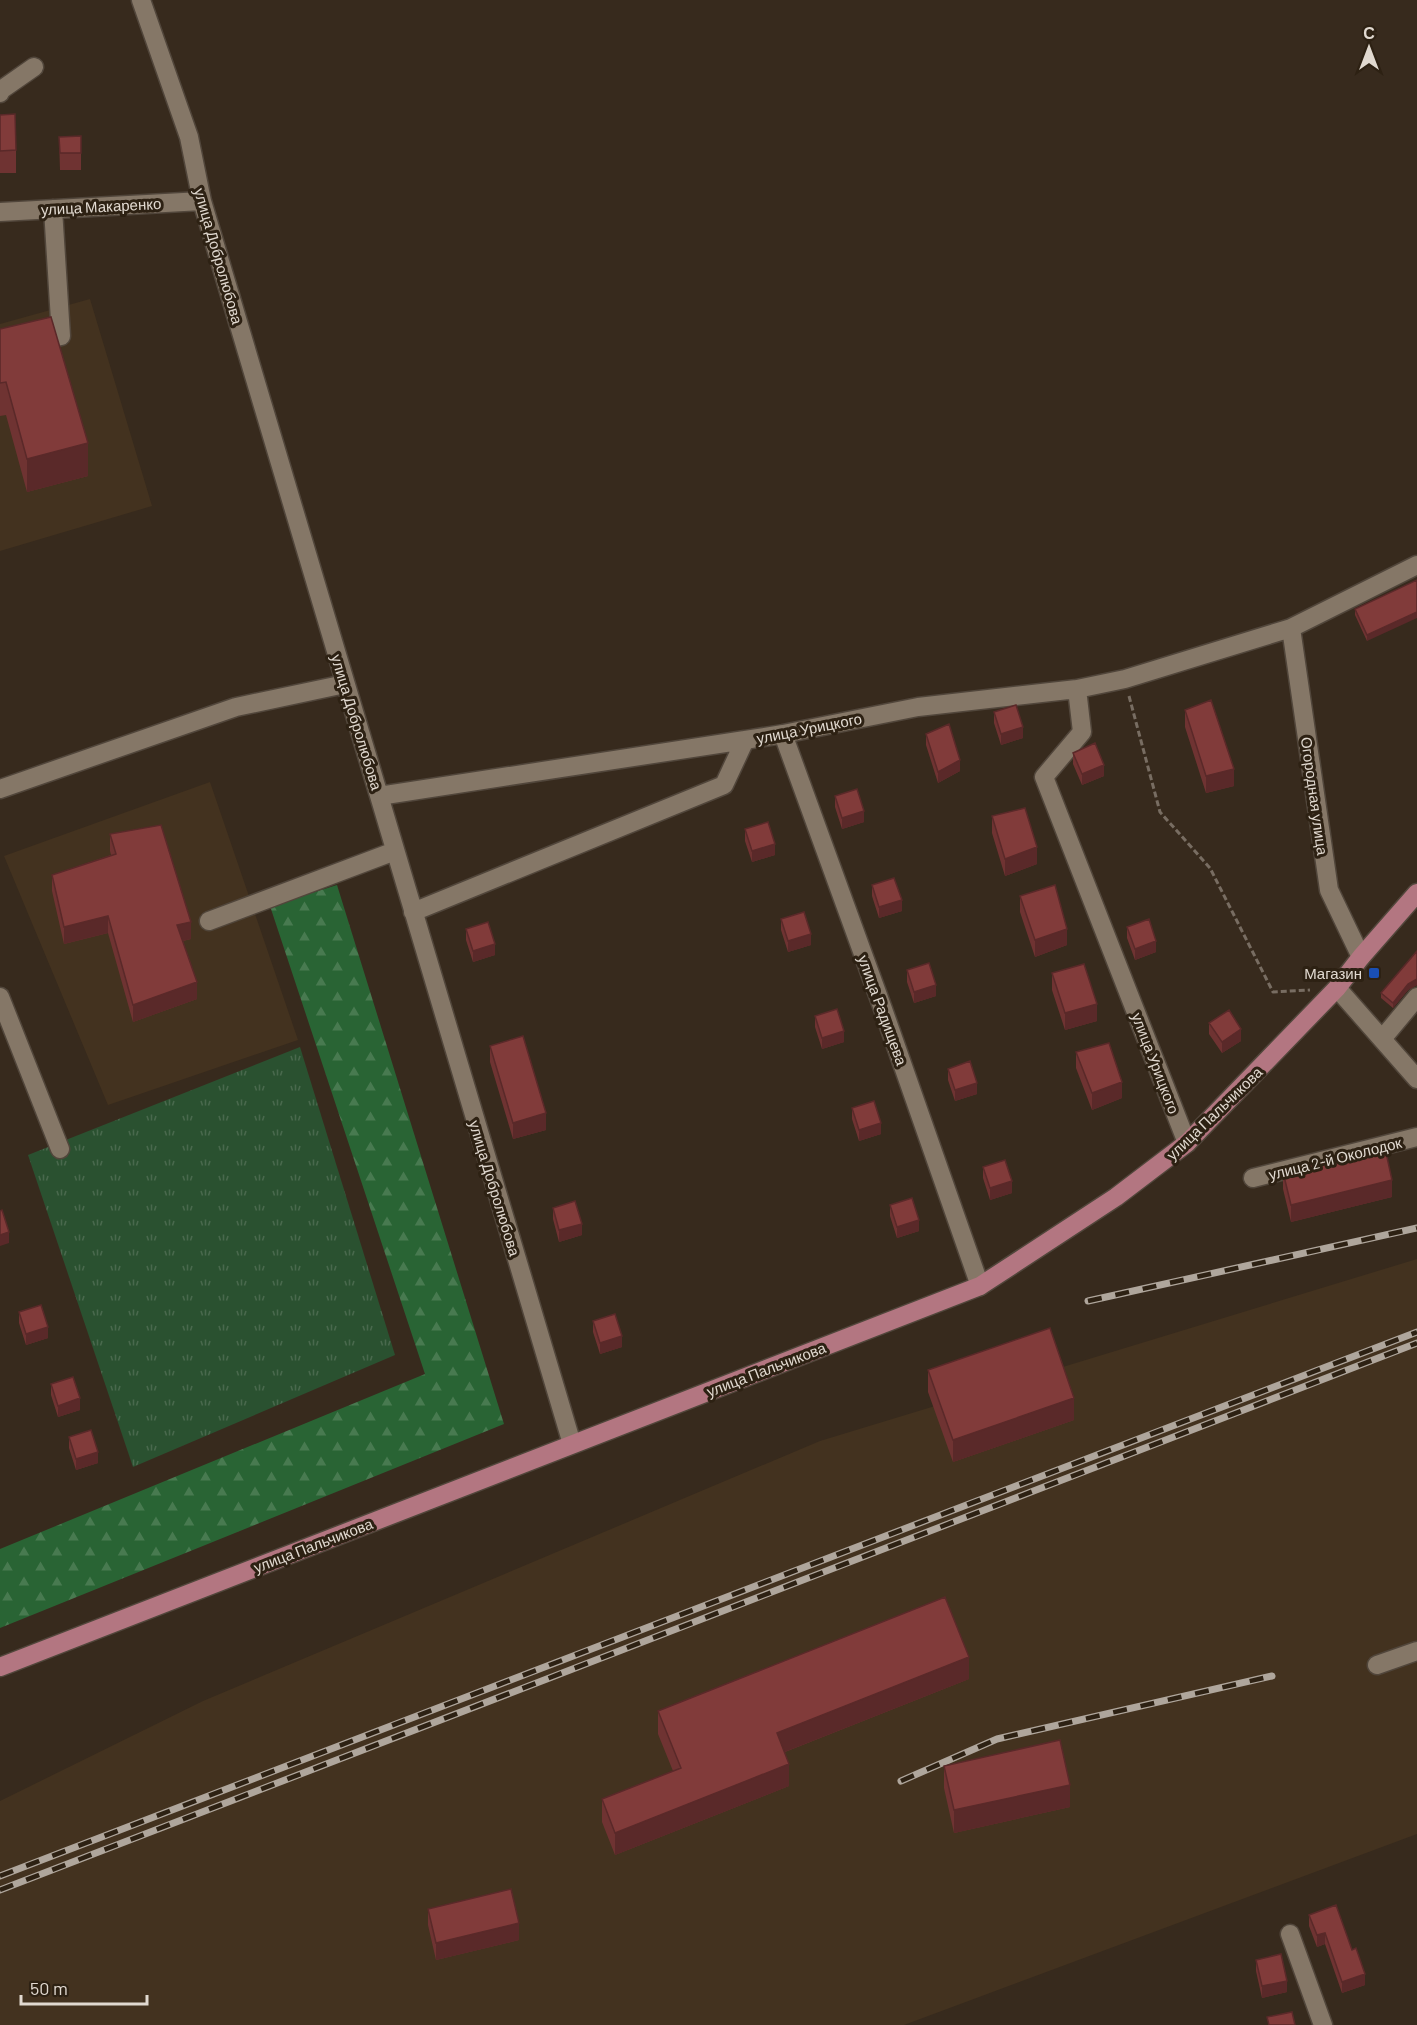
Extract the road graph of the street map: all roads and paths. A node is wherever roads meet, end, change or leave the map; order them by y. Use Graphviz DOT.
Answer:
graph roads {
  1 [pos="141,0"];
  2 [pos="34,67"];
  3 [pos="0,93"];
  4 [pos="202,201"];
  5 [pos="52,209"];
  6 [pos="0,212"];
  7 [pos="0,350"];
  8 [pos="1417,565"];
  9 [pos="1291,628"];
  10 [pos="1125,679"];
  11 [pos="345,684"];
  12 [pos="1077,689"];
  13 [pos="783,734"];
  14 [pos="745,740"];
  15 [pos="0,789"];
  16 [pos="379,796"];
  17 [pos="395,851"];
  18 [pos="1417,893"];
  19 [pos="413,912"];
  20 [pos="209,921"];
  21 [pos="1361,957"];
  22 [pos="1337,988"];
  23 [pos="1417,997"];
  24 [pos="0,998"];
  25 [pos="1382,1039"];
  26 [pos="1417,1079"];
  27 [pos="1417,1137"];
  28 [pos="1187,1143"];
  29 [pos="60,1149"];
  30 [pos="1253,1178"];
  31 [pos="980,1286"];
  32 [pos="572,1444"];
  33 [pos="1417,1651"];
  34 [pos="1377,1665"];
  35 [pos="0,1667"];
  36 [pos="1290,1934"];
  37 [pos="1323,2025"];
  1 -- 4 [label="street, улица Добролюбова"];
  2 -- 3 [label="street"];
  4 -- 5 [label="street, улица Макаренко"];
  4 -- 11 [label="street, улица Добролюбова"];
  5 -- 6 [label="street, улица Макаренко"];
  5 -- 7 [label="street"];
  8 -- 9 [label="street, улица Урицкого"];
  9 -- 10 [label="street, улица Урицкого"];
  9 -- 21 [label="street, Огородная улица"];
  10 -- 12 [label="street, улица Урицкого"];
  10 -- 22 [label="path"];
  11 -- 15 [label="street"];
  11 -- 16 [label="street, улица Добролюбова"];
  12 -- 13 [label="street, улица Урицкого"];
  12 -- 28 [label="street, улица Урицкого"];
  13 -- 14 [label="street, улица Урицкого"];
  13 -- 31 [label="street, улица Радищева"];
  14 -- 16 [label="street"];
  14 -- 19 [label="street, улица Урицкого"];
  16 -- 17 [label="street, улица Добролюбова"];
  17 -- 19 [label="street, улица Добролюбова"];
  17 -- 20 [label="street"];
  18 -- 21 [label="main road, улица Пальчикова"];
  19 -- 32 [label="street, улица Добролюбова"];
  21 -- 22 [label="main road, улица Пальчикова"];
  22 -- 25 [label="street"];
  22 -- 28 [label="main road, улица Пальчикова"];
  23 -- 25 [label="street"];
  24 -- 29 [label="street"];
  25 -- 26 [label="street"];
  27 -- 30 [label="street, улица 2-й Околодок"];
  28 -- 31 [label="main road, улица Пальчикова"];
  31 -- 32 [label="main road, улица Пальчикова"];
  32 -- 35 [label="main road, улица Пальчикова"];
  33 -- 34 [label="street"];
  36 -- 37 [label="street"];
}
